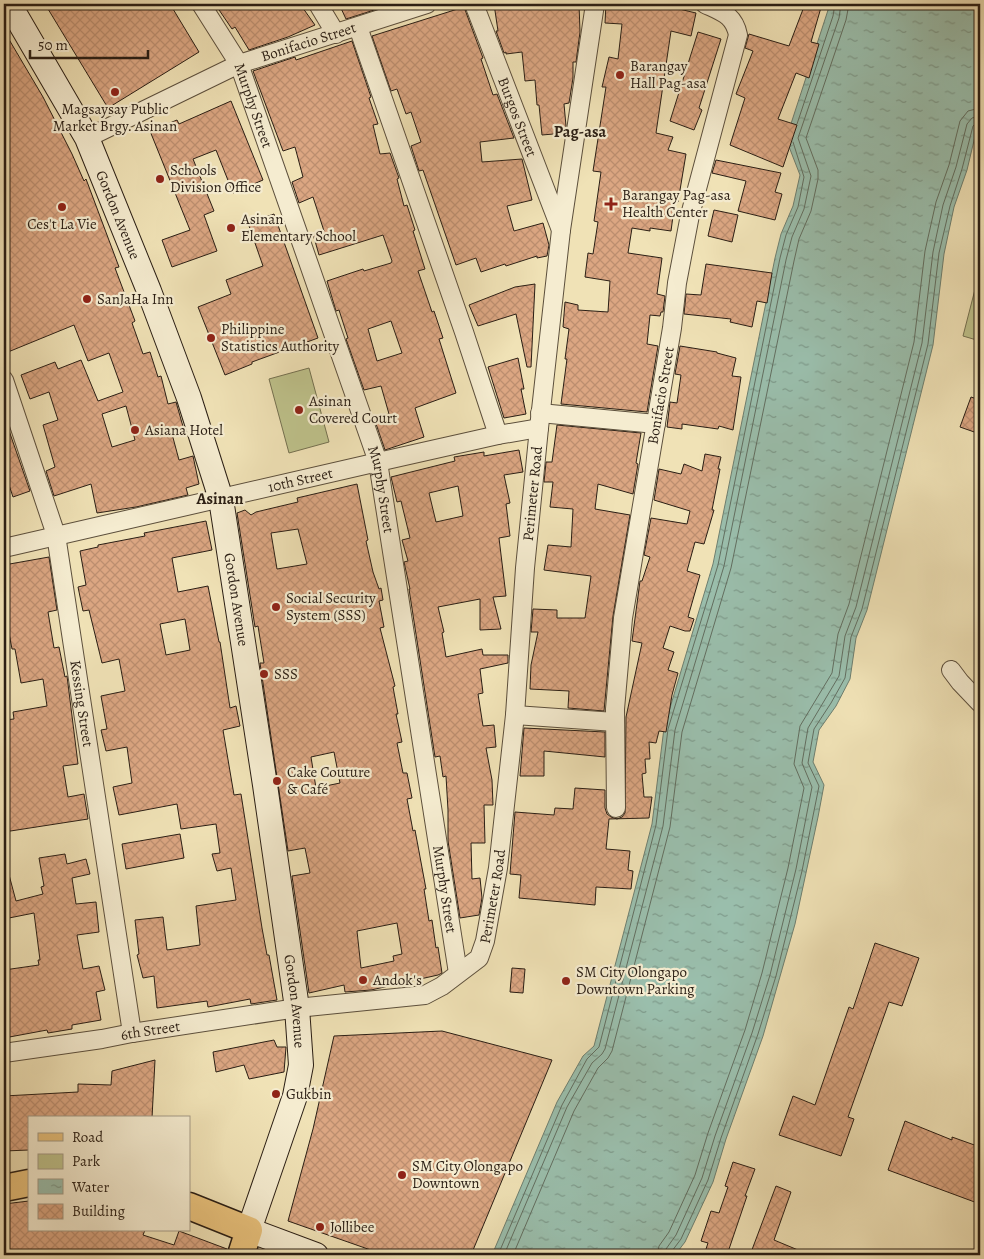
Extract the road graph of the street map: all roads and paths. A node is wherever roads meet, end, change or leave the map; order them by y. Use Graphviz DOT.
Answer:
graph roads {
  1 [pos="9,4"];
  2 [pos="201,4"];
  3 [pos="318,4"];
  4 [pos="427,4"];
  5 [pos="474,4"];
  6 [pos="595,4"];
  7 [pos="705,4"];
  8 [pos="358,27"];
  9 [pos="336,34"];
  10 [pos="239,64"];
  11 [pos="87,138"];
  12 [pos="561,230"];
  13 [pos="4,380"];
  14 [pos="539,421"];
  15 [pos="656,424"];
  16 [pos="498,435"];
  17 [pos="378,462"];
  18 [pos="221,499"];
  19 [pos="56,535"];
  20 [pos="4,548"];
  21 [pos="951,670"];
  22 [pos="980,704"];
  23 [pos="515,715"];
  24 [pos="614,722"];
  25 [pos="616,808"];
  26 [pos="458,974"];
  27 [pos="425,995"];
  28 [pos="297,1008"];
  29 [pos="132,1033"];
  30 [pos="4,1053"];
  31 [pos="28,1183"];
  32 [pos="4,1188"];
  33 [pos="190,1206"];
  34 [pos="249,1230"];
  35 [pos="241,1255"];
  36 [pos="316,1255"];
  1 -- 11 [label="main road, Gordon Avenue"];
  2 -- 10 [label="street, Murphy Street"];
  3 -- 9 [label="street"];
  4 -- 8 [label="street, Bonifacio Street"];
  5 -- 12 [label="street, Burgos Street"];
  6 -- 12 [label="street, Perimeter Road"];
  7 -- 15 [label="street, Bonifacio Street"];
  8 -- 9 [label="street, Bonifacio Street"];
  8 -- 16 [label="street"];
  9 -- 10 [label="street, Bonifacio Street"];
  10 -- 11 [label="street, Bonifacio Street"];
  10 -- 17 [label="street, Murphy Street"];
  11 -- 18 [label="main road, Gordon Avenue"];
  12 -- 14 [label="street, Perimeter Road"];
  13 -- 19 [label="street, Kessing Street"];
  14 -- 15 [label="street, 10th Street"];
  14 -- 16 [label="street, 10th Street"];
  14 -- 23 [label="street, Perimeter Road"];
  15 -- 24 [label="street, Bonifacio Street"];
  16 -- 17 [label="street, 10th Street"];
  17 -- 18 [label="street, 10th Street"];
  17 -- 26 [label="street, Murphy Street"];
  18 -- 19 [label="street, 10th Street"];
  18 -- 28 [label="main road, Gordon Avenue"];
  19 -- 20 [label="street, 10th Street"];
  19 -- 29 [label="street, Kessing Street"];
  21 -- 22 [label="street"];
  23 -- 24 [label="street"];
  23 -- 26 [label="street, Perimeter Road"];
  24 -- 25 [label="street, Bonifacio Street"];
  26 -- 27 [label="street, Perimeter Road"];
  27 -- 28 [label="street, 6th Street"];
  28 -- 29 [label="street, 6th Street"];
  28 -- 34 [label="main road, Gordon Avenue"];
  29 -- 30 [label="street, 6th Street"];
  31 -- 32 [label="main road"];
  33 -- 34 [label="main road"];
  34 -- 35 [label="main road"];
  34 -- 36 [label="main road"];
}
